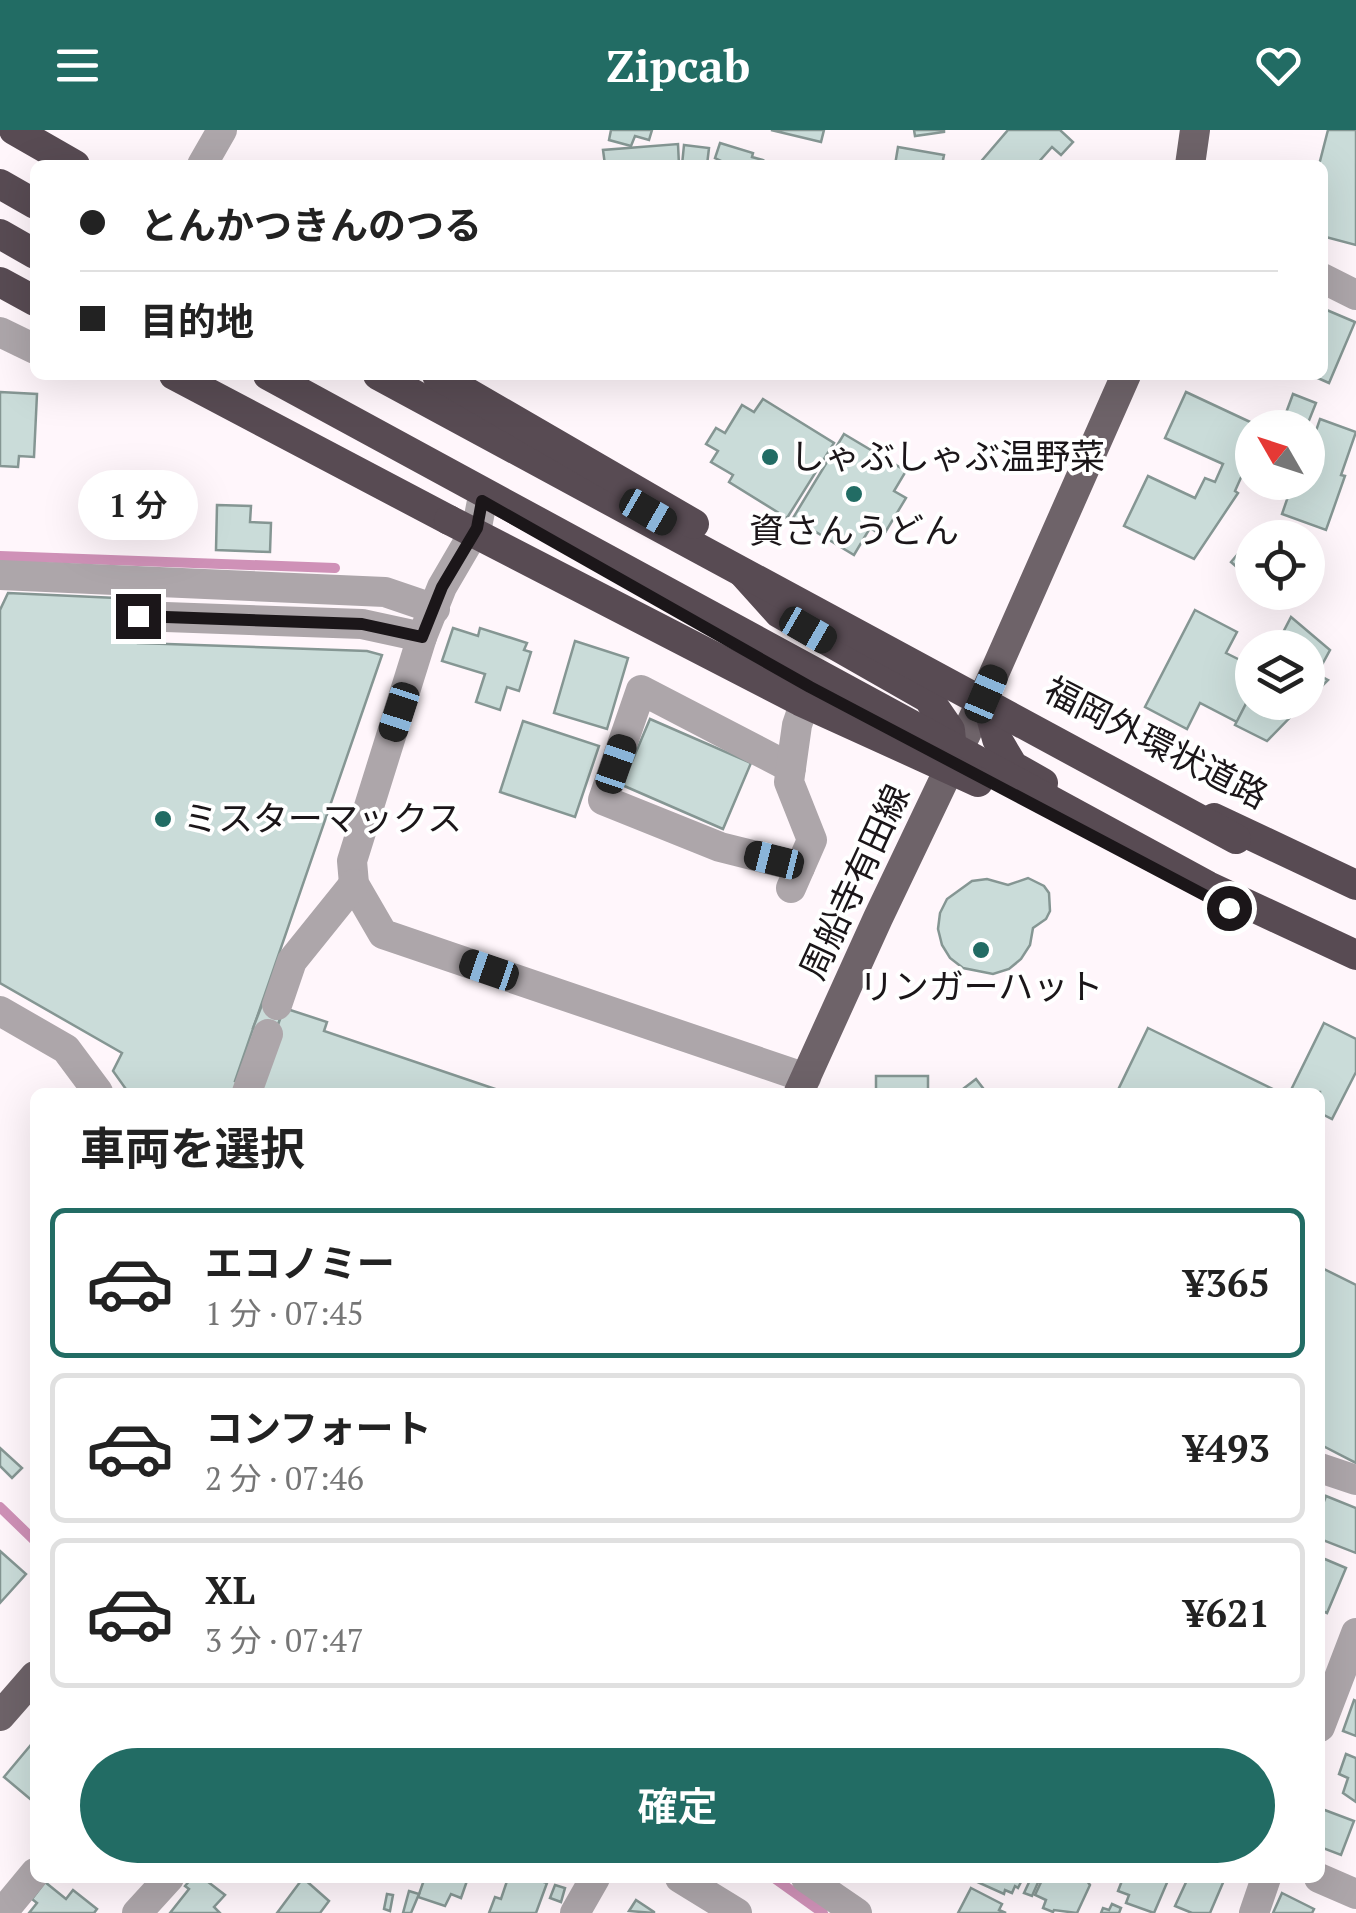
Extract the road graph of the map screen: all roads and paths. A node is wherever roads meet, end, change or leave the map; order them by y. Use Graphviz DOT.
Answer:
graph roads {
  1 [pos="14,130"];
  2 [pos="222,130"];
  3 [pos="1196,130"];
  4 [pos="67,160"];
  5 [pos="205,160"];
  6 [pos="1191,160"];
  7 [pos="0,166"];
  8 [pos="30,179"];
  9 [pos="0,184"];
  10 [pos="30,185"];
  11 [pos="30,201"];
  12 [pos="0,232"];
  13 [pos="30,248"];
  14 [pos="1328,281"];
  15 [pos="0,282"];
  16 [pos="1356,295"];
  17 [pos="30,298"];
  18 [pos="0,332"];
  19 [pos="30,347"];
  20 [pos="184,380"];
  21 [pos="269,380"];
  22 [pos="269,380"];
  23 [pos="387,380"];
  24 [pos="406,380"];
  25 [pos="446,380"];
  26 [pos="1124,380"];
  27 [pos="482,501"];
  28 [pos="733,561"];
  29 [pos="0,574"];
  30 [pos="138,616"];
  31 [pos="428,623"];
  32 [pos="810,687"];
  33 [pos="986,694"];
  34 [pos="952,763"];
  35 [pos="791,768"];
  36 [pos="1236,839"];
  37 [pos="354,884"];
  38 [pos="1356,885"];
  39 [pos="1206,890"];
  40 [pos="1356,897"];
  41 [pos="1356,955"];
  42 [pos="1356,970"];
  43 [pos="0,1011"];
  44 [pos="803,1085"];
  45 [pos="95,1088"];
  46 [pos="248,1088"];
  47 [pos="1325,1470"];
  48 [pos="1356,1480"];
  49 [pos="1356,1632"];
  50 [pos="30,1682"];
  51 [pos="1326,1692"];
  52 [pos="0,1716"];
  53 [pos="30,1880"];
  54 [pos="1325,1881"];
  55 [pos="164,1883"];
  56 [pos="592,1883"];
  57 [pos="688,1883"];
  58 [pos="813,1883"];
  59 [pos="1264,1883"];
  60 [pos="1356,1894"];
  61 [pos="2,1913"];
  62 [pos="137,1913"];
  63 [pos="576,1913"];
  64 [pos="737,1913"];
  65 [pos="857,1913"];
  66 [pos="1254,1913"];
  1 -- 4 [label="highway"];
  2 -- 5 [label="street"];
  3 -- 6 [label="main road"];
  7 -- 8 [label="highway"];
  7 -- 10 [label="highway"];
  9 -- 11 [label="highway"];
  12 -- 13 [label="highway"];
  14 -- 16 [label="street"];
  15 -- 17 [label="highway"];
  18 -- 19 [label="street"];
  20 -- 39 [label="highway, bridge"];
  21 -- 39 [label="highway, bridge"];
  22 -- 27 [label="highway"];
  23 -- 36 [label="highway, bridge"];
  24 -- 28 [label="highway, 福岡外環状道路"];
  25 -- 36 [label="highway, bridge"];
  26 -- 33 [label="main road, 周船寺有田線"];
  27 -- 31 [label="street"];
  27 -- 32 [label="highway"];
  28 -- 33 [label="highway, 福岡外環状道路"];
  28 -- 34 [label="highway"];
  29 -- 31 [label="street"];
  30 -- 31 [label="street"];
  31 -- 37 [label="street"];
  32 -- 34 [label="highway"];
  32 -- 35 [label="street"];
  33 -- 34 [label="main road, 周船寺有田線"];
  33 -- 38 [label="highway, 福岡外環状道路"];
  33 -- 39 [label="highway"];
  34 -- 39 [label="highway"];
  34 -- 44 [label="main road, 周船寺有田線"];
  35 -- 35 [label="street"];
  36 -- 40 [label="highway"];
  37 -- 44 [label="street"];
  37 -- 46 [label="street"];
  39 -- 41 [label="highway, bridge"];
  39 -- 42 [label="highway"];
  43 -- 45 [label="street"];
  47 -- 48 [label="street"];
  49 -- 51 [label="street"];
  50 -- 52 [label="main road"];
  53 -- 61 [label="street"];
  54 -- 60 [label="street"];
  55 -- 62 [label="street"];
  56 -- 63 [label="street"];
  57 -- 64 [label="street"];
  58 -- 65 [label="street"];
  59 -- 66 [label="street"];
}
